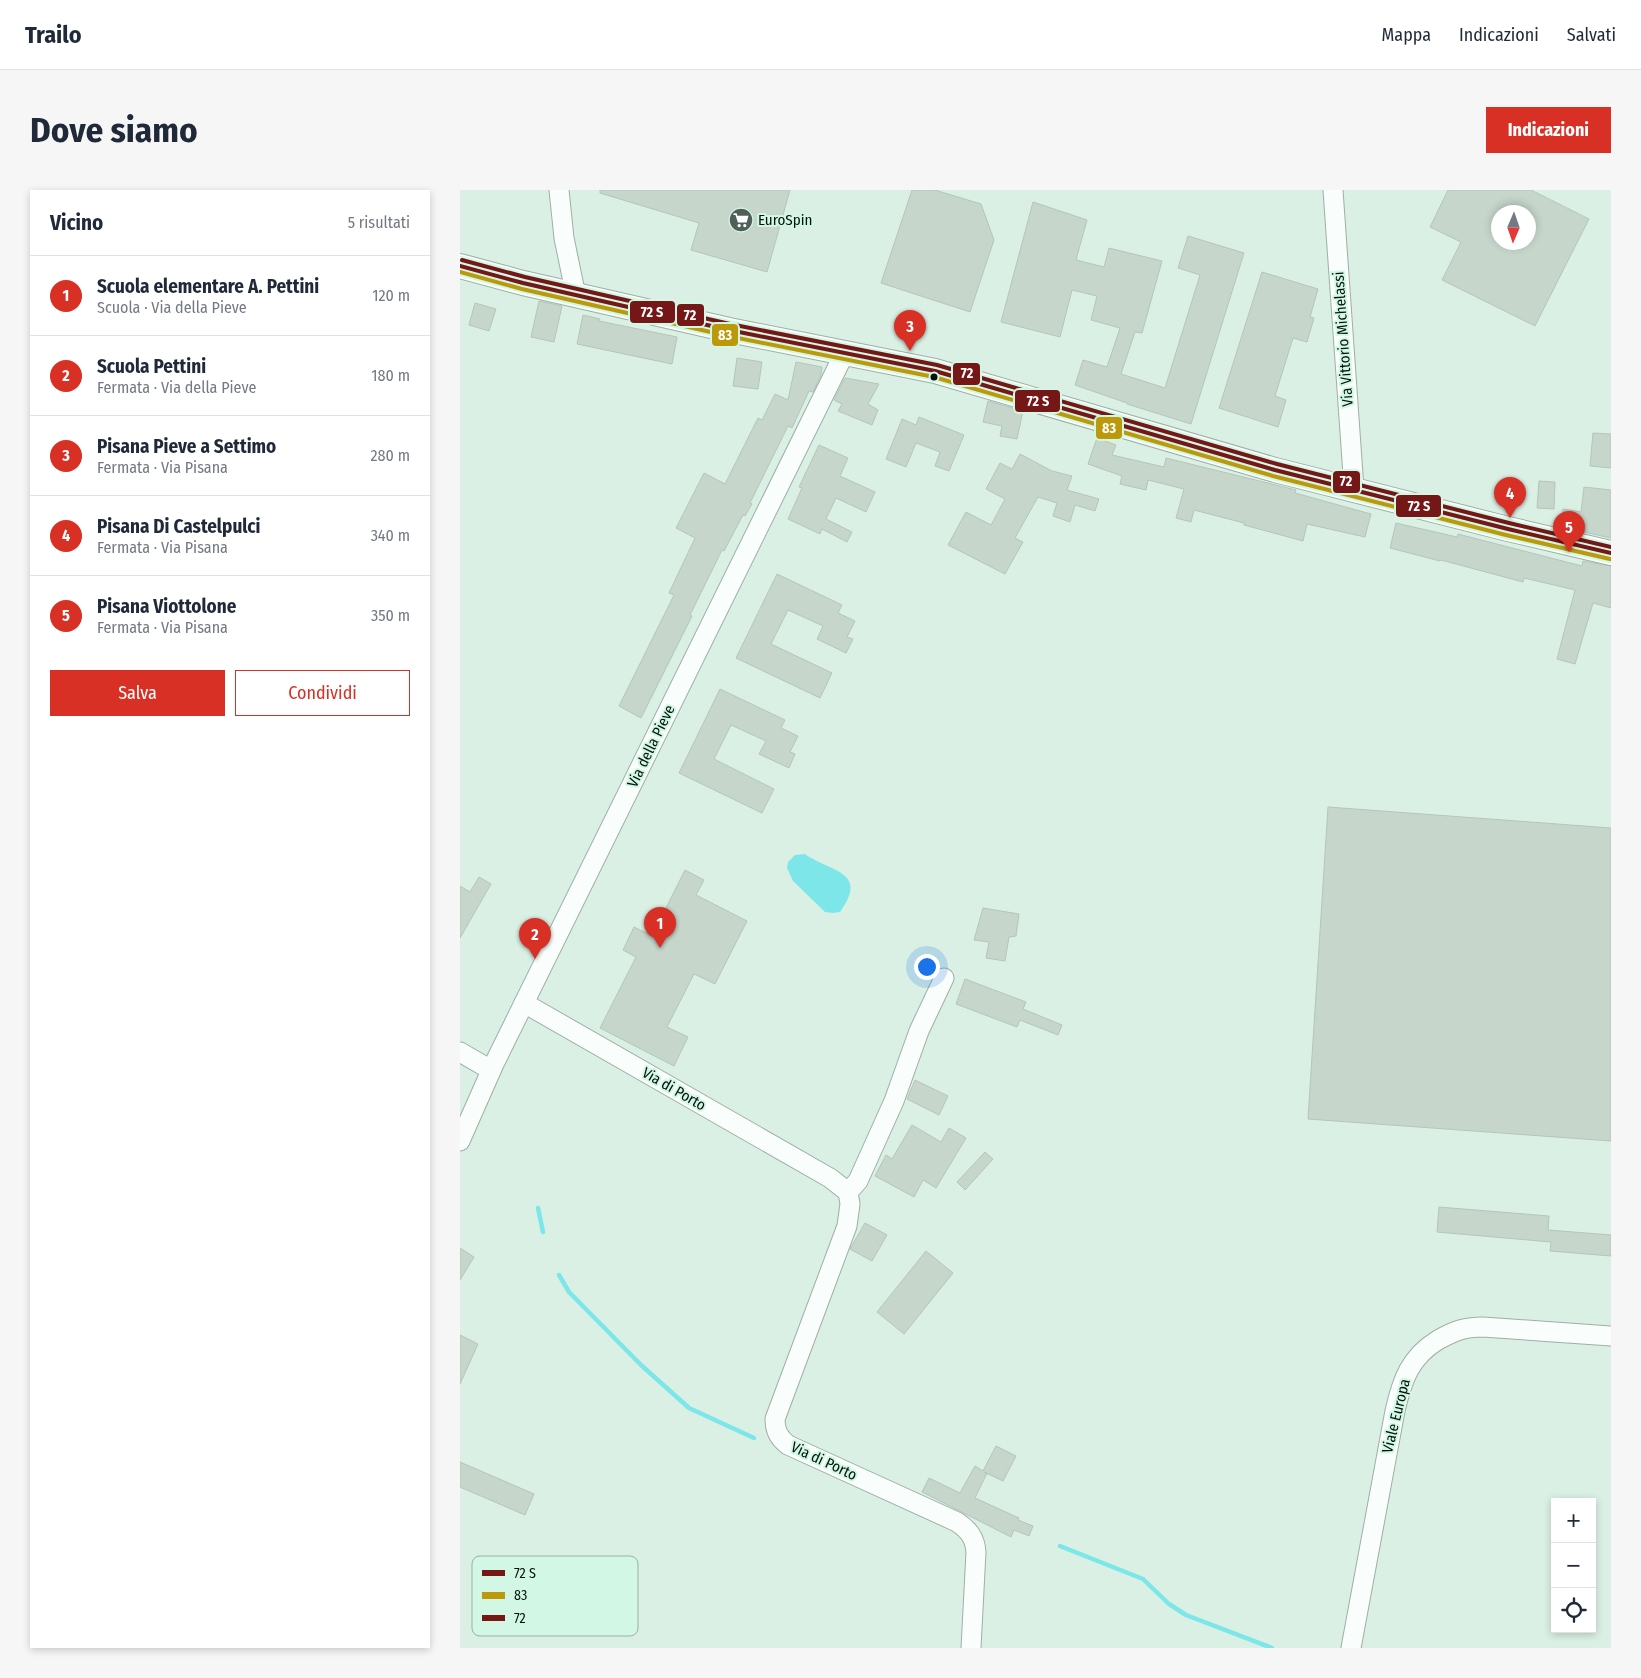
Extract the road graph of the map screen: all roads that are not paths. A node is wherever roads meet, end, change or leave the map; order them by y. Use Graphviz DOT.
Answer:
graph roads {
  1 [pos="559,190"];
  2 [pos="1333,190"];
  3 [pos="460,266"];
  4 [pos="576,296"];
  5 [pos="845,352"];
  6 [pos="1354,489"];
  7 [pos="1611,554"];
  8 [pos="944,978"];
  9 [pos="524,1003"];
  10 [pos="460,1052"];
  11 [pos="491,1070"];
  12 [pos="460,1141"];
  13 [pos="848,1192"];
  14 [pos="1611,1336"];
  15 [pos="971,1648"];
  16 [pos="1351,1648"];
  1 -- 4 [label="street"];
  2 -- 6 [label="street, Via Vittorio Michelassi"];
  3 -- 4 [label="main road"];
  4 -- 5 [label="main road"];
  5 -- 6 [label="main road"];
  5 -- 9 [label="street, Via della Pieve"];
  6 -- 7 [label="main road"];
  8 -- 13 [label="street"];
  9 -- 11 [label="street, Via della Pieve"];
  9 -- 13 [label="street, Via di Porto"];
  10 -- 11 [label="street"];
  11 -- 12 [label="street, Via della Pieve"];
  13 -- 15 [label="street, Via di Porto"];
  14 -- 16 [label="street, Viale Europa"];
}
